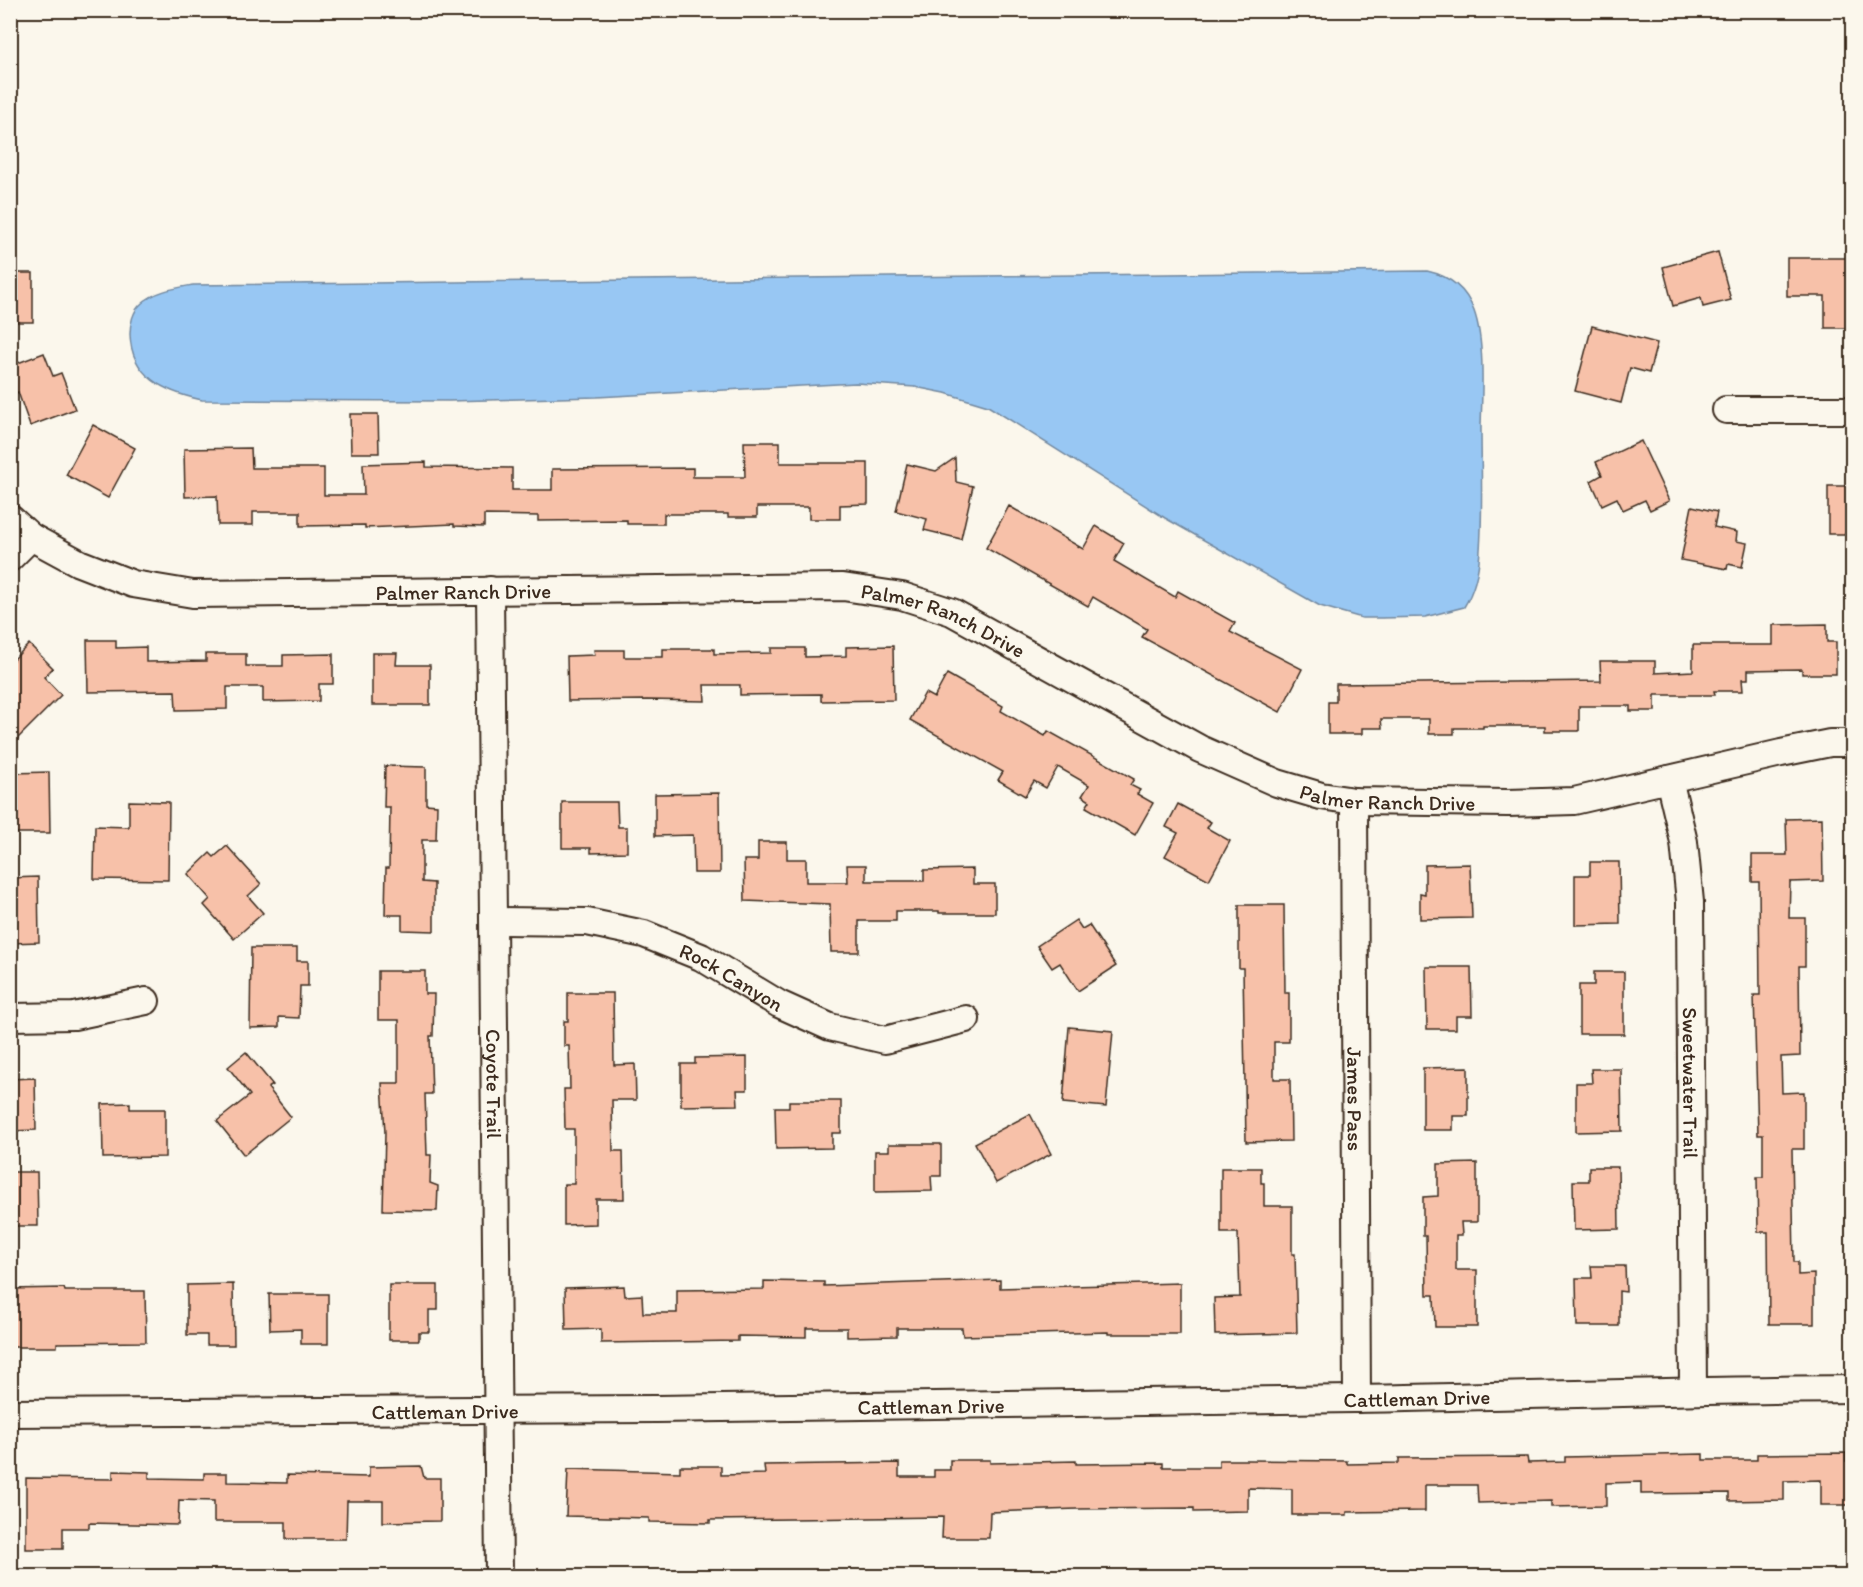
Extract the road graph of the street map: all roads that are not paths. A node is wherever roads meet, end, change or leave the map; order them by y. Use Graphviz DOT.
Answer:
graph roads {
  1 [pos="1726,410"];
  2 [pos="1852,410"];
  3 [pos="10,518"];
  4 [pos="31,537"];
  5 [pos="10,558"];
  6 [pos="490,590"];
  7 [pos="1852,743"];
  8 [pos="1669,779"];
  9 [pos="1354,801"];
  10 [pos="494,921"];
  11 [pos="146,1001"];
  12 [pos="10,1017"];
  13 [pos="966,1019"];
  14 [pos="1852,1389"];
  15 [pos="1693,1390"];
  16 [pos="1357,1399"];
  17 [pos="497,1412"];
  18 [pos="10,1413"];
  19 [pos="499,1576"];
  1 -- 2 [label="street"];
  3 -- 4 [label="street, Palmer Ranch Drive"];
  4 -- 5 [label="street"];
  4 -- 6 [label="street, Palmer Ranch Drive"];
  6 -- 9 [label="street, Palmer Ranch Drive"];
  6 -- 10 [label="street, Coyote Trail"];
  7 -- 8 [label="street, Palmer Ranch Drive"];
  8 -- 9 [label="street, Palmer Ranch Drive"];
  8 -- 15 [label="street, Sweetwater Trail"];
  9 -- 16 [label="street, James Pass"];
  10 -- 13 [label="street, Rock Canyon"];
  10 -- 17 [label="street, Coyote Trail"];
  11 -- 12 [label="street"];
  14 -- 15 [label="street, Cattleman Drive"];
  15 -- 16 [label="street, Cattleman Drive"];
  16 -- 17 [label="street, Cattleman Drive"];
  17 -- 18 [label="street, Cattleman Drive"];
  17 -- 19 [label="street, Coyote Trail"];
}
